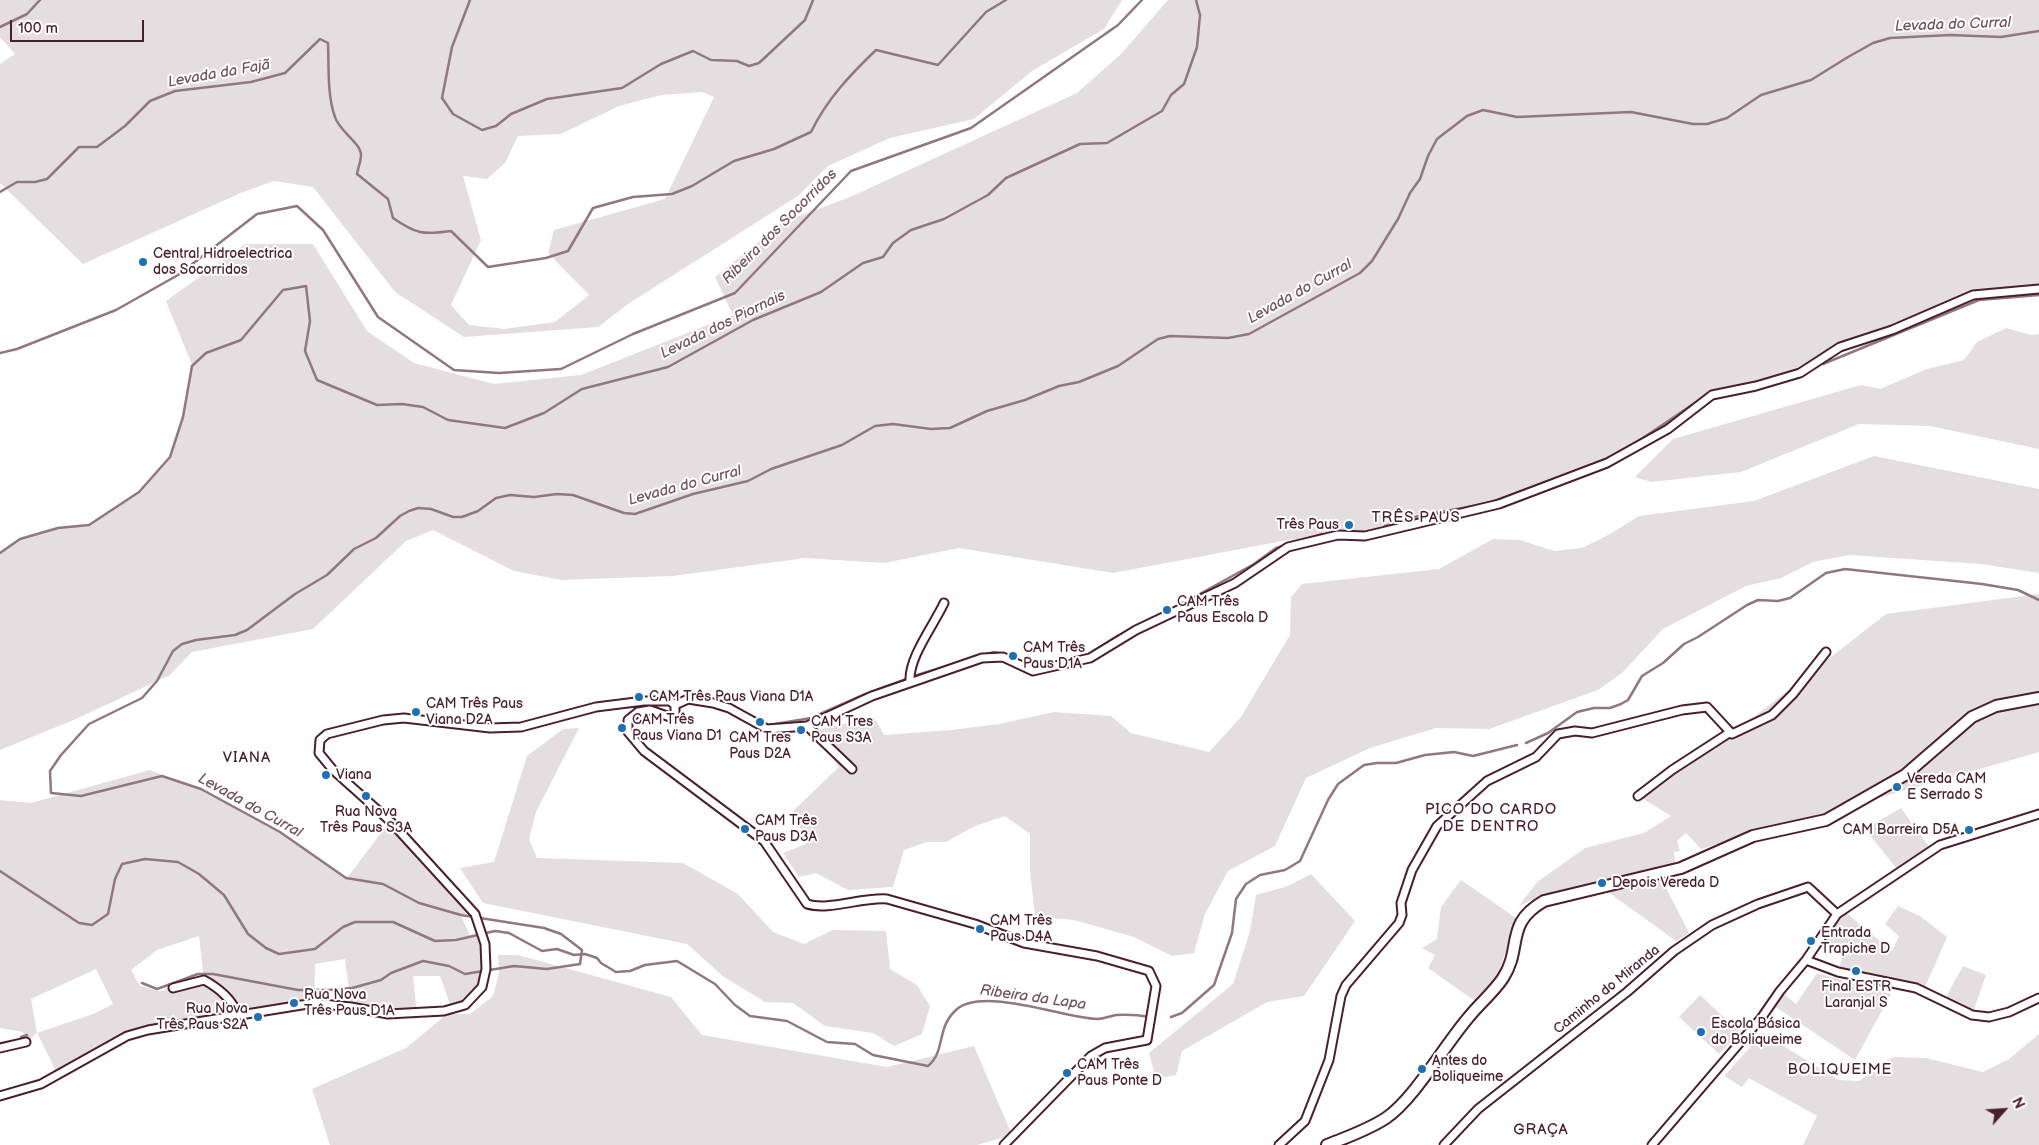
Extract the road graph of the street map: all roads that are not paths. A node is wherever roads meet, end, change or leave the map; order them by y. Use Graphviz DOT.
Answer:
graph roads {
  1 [pos="2039,289"];
  2 [pos="944,603"];
  3 [pos="1826,652"];
  4 [pos="910,682"];
  5 [pos="2039,698"];
  6 [pos="675,705"];
  7 [pos="807,726"];
  8 [pos="1729,733"];
  9 [pos="852,769"];
  10 [pos="1638,796"];
  11 [pos="2039,814"];
  12 [pos="1837,914"];
  13 [pos="1806,960"];
  14 [pos="173,988"];
  15 [pos="2039,998"];
  16 [pos="237,1015"];
  17 [pos="26,1042"];
  18 [pos="0,1048"];
  19 [pos="0,1096"];
  20 [pos="1004,1145"];
  21 [pos="1279,1145"];
  22 [pos="1327,1145"];
  23 [pos="1444,1145"];
  24 [pos="1652,1145"];
  1 -- 4 [label="street"];
  2 -- 4 [label="street"];
  3 -- 8 [label="street"];
  4 -- 7 [label="street"];
  5 -- 22 [label="main road"];
  6 -- 7 [label="street"];
  6 -- 16 [label="street"];
  6 -- 20 [label="street"];
  7 -- 9 [label="street"];
  8 -- 10 [label="street"];
  8 -- 21 [label="street"];
  11 -- 12 [label="street"];
  12 -- 13 [label="street"];
  12 -- 23 [label="street, Caminho do Miranda"];
  13 -- 15 [label="street"];
  13 -- 24 [label="street"];
  14 -- 16 [label="street"];
  16 -- 19 [label="street"];
  17 -- 18 [label="street"];
}
